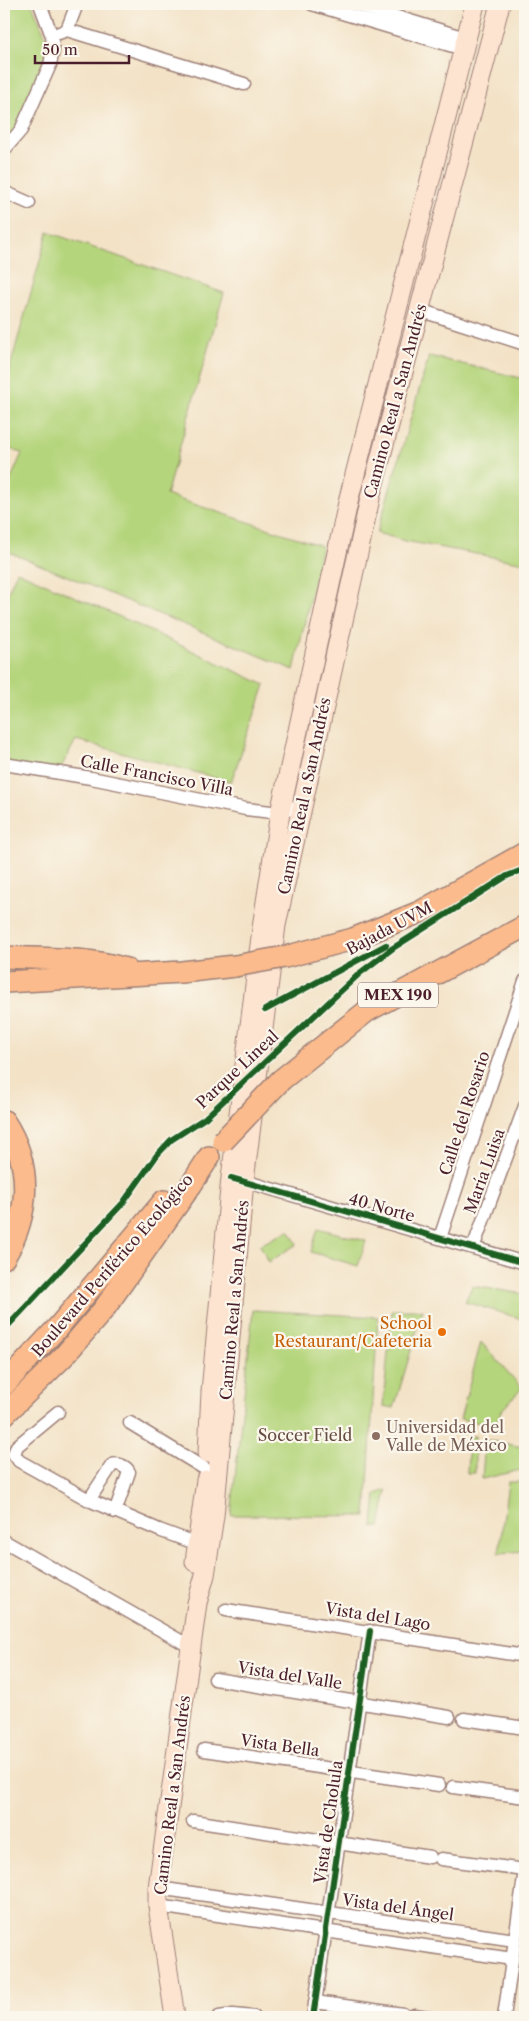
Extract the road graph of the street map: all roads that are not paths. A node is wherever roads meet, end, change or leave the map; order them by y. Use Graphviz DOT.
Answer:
graph roads {
  1 [pos="40,4"];
  2 [pos="77,4"];
  3 [pos="312,4"];
  4 [pos="355,4"];
  5 [pos="475,4"];
  6 [pos="500,4"];
  7 [pos="67,30"];
  8 [pos="52,36"];
  9 [pos="464,44"];
  10 [pos="244,84"];
  11 [pos="442,132"];
  12 [pos="464,138"];
  13 [pos="4,150"];
  14 [pos="4,192"];
  15 [pos="28,204"];
  16 [pos="419,310"];
  17 [pos="525,344"];
  18 [pos="321,619"];
  19 [pos="342,620"];
  20 [pos="4,764"];
  21 [pos="302,804"];
  22 [pos="280,813"];
  23 [pos="525,853"];
  24 [pos="525,926"];
  25 [pos="4,957"];
  26 [pos="143,975"];
  27 [pos="525,981"];
  28 [pos="4,982"];
  29 [pos="520,1011"];
  30 [pos="525,1106"];
  31 [pos="4,1121"];
  32 [pos="216,1149"];
  33 [pos="238,1179"];
  34 [pos="440,1238"];
  35 [pos="473,1248"];
  36 [pos="4,1258"];
  37 [pos="525,1263"];
  38 [pos="4,1385"];
  39 [pos="58,1412"];
  40 [pos="4,1415"];
  41 [pos="130,1423"];
  42 [pos="207,1470"];
  43 [pos="89,1500"];
  44 [pos="115,1512"];
  45 [pos="4,1541"];
  46 [pos="203,1546"];
  47 [pos="226,1610"];
  48 [pos="370,1631"];
  49 [pos="191,1649"];
  50 [pos="525,1656"];
  51 [pos="215,1679"];
  52 [pos="360,1702"];
  53 [pos="448,1717"];
  54 [pos="464,1719"];
  55 [pos="525,1728"];
  56 [pos="204,1750"];
  57 [pos="349,1772"];
  58 [pos="439,1785"];
  59 [pos="453,1787"];
  60 [pos="525,1798"];
  61 [pos="193,1821"];
  62 [pos="339,1843"];
  63 [pos="525,1870"];
  64 [pos="158,1897"];
  65 [pos="328,1913"];
  66 [pos="326,1931"];
  67 [pos="515,1940"];
  68 [pos="512,1959"];
  69 [pos="315,2002"];
  70 [pos="175,2017"];
  71 [pos="219,2017"];
  72 [pos="254,2017"];
  73 [pos="313,2017"];
  74 [pos="428,2017"];
  75 [pos="504,2017"];
  1 -- 8 [label="street"];
  2 -- 7 [label="street"];
  3 -- 9 [label="street"];
  4 -- 9 [label="street"];
  5 -- 9 [label="main road, Camino Real a San Andrés"];
  6 -- 12 [label="main road, Camino Real a San Andrés"];
  7 -- 8 [label="street"];
  7 -- 10 [label="street"];
  8 -- 13 [label="street"];
  9 -- 11 [label="main road, Camino Real a San Andrés"];
  11 -- 12 [label="main road"];
  11 -- 18 [label="main road, Camino Real a San Andrés"];
  12 -- 16 [label="main road, Camino Real a San Andrés"];
  14 -- 15 [label="street"];
  16 -- 17 [label="street"];
  16 -- 19 [label="main road, Camino Real a San Andrés"];
  18 -- 19 [label="main road"];
  18 -- 22 [label="main road, Camino Real a San Andrés"];
  19 -- 21 [label="main road, Camino Real a San Andrés"];
  20 -- 22 [label="street, Calle Francisco Villa"];
  21 -- 22 [label="street, Calle Francisco Villa"];
  21 -- 33 [label="main road, Camino Real a San Andrés"];
  22 -- 33 [label="main road, Camino Real a San Andrés"];
  23 -- 26 [label="highway, bridge"];
  24 -- 32 [label="highway, Boulevard Periférico Ecológico / MEX 190, bridge"];
  25 -- 26 [label="highway"];
  26 -- 28 [label="highway"];
  27 -- 29 [label="street, Calle del Rosario"];
  29 -- 34 [label="street, Calle del Rosario"];
  30 -- 35 [label="street, María Luisa"];
  31 -- 36 [label="highway"];
  32 -- 38 [label="highway, Boulevard Periférico Ecológico"];
  32 -- 40 [label="highway"];
  33 -- 34 [label="street, 40 Norte"];
  33 -- 42 [label="main road, Camino Real a San Andrés"];
  33 -- 46 [label="main road, Camino Real a San Andrés"];
  34 -- 35 [label="street, 40 Norte"];
  35 -- 37 [label="street, 40 Norte"];
  39 -- 43 [label="street"];
  41 -- 42 [label="street"];
  42 -- 46 [label="main road, Camino Real a San Andrés"];
  43 -- 44 [label="street"];
  43 -- 44 [label="street"];
  44 -- 46 [label="street"];
  45 -- 49 [label="street"];
  46 -- 49 [label="main road, Camino Real a San Andrés"];
  47 -- 48 [label="street, Vista del Lago"];
  48 -- 50 [label="street, Vista del Lago"];
  48 -- 52 [label="street, Vista de Cholula"];
  49 -- 64 [label="main road, Camino Real a San Andrés"];
  51 -- 52 [label="street, Vista del Valle"];
  52 -- 53 [label="street, Vista del Valle"];
  52 -- 57 [label="street, Vista de Cholula"];
  54 -- 55 [label="street"];
  56 -- 57 [label="street, Vista Bella"];
  57 -- 58 [label="street, Vista Bella"];
  57 -- 62 [label="street, Vista de Cholula"];
  59 -- 60 [label="street"];
  61 -- 62 [label="street"];
  62 -- 63 [label="street"];
  62 -- 65 [label="street, Vista de Cholula"];
  63 -- 67 [label="street"];
  64 -- 65 [label="street, Vista del Ángel"];
  64 -- 66 [label="street"];
  64 -- 70 [label="main road, Camino Real a San Andrés"];
  65 -- 66 [label="street, Vista de Cholula"];
  65 -- 67 [label="street, Vista del Ángel"];
  66 -- 68 [label="street"];
  66 -- 69 [label="street, Vista de Cholula"];
  67 -- 68 [label="street"];
  68 -- 75 [label="street"];
  69 -- 73 [label="street, Vista de Cholula"];
  69 -- 74 [label="street"];
  71 -- 72 [label="street"];
}
